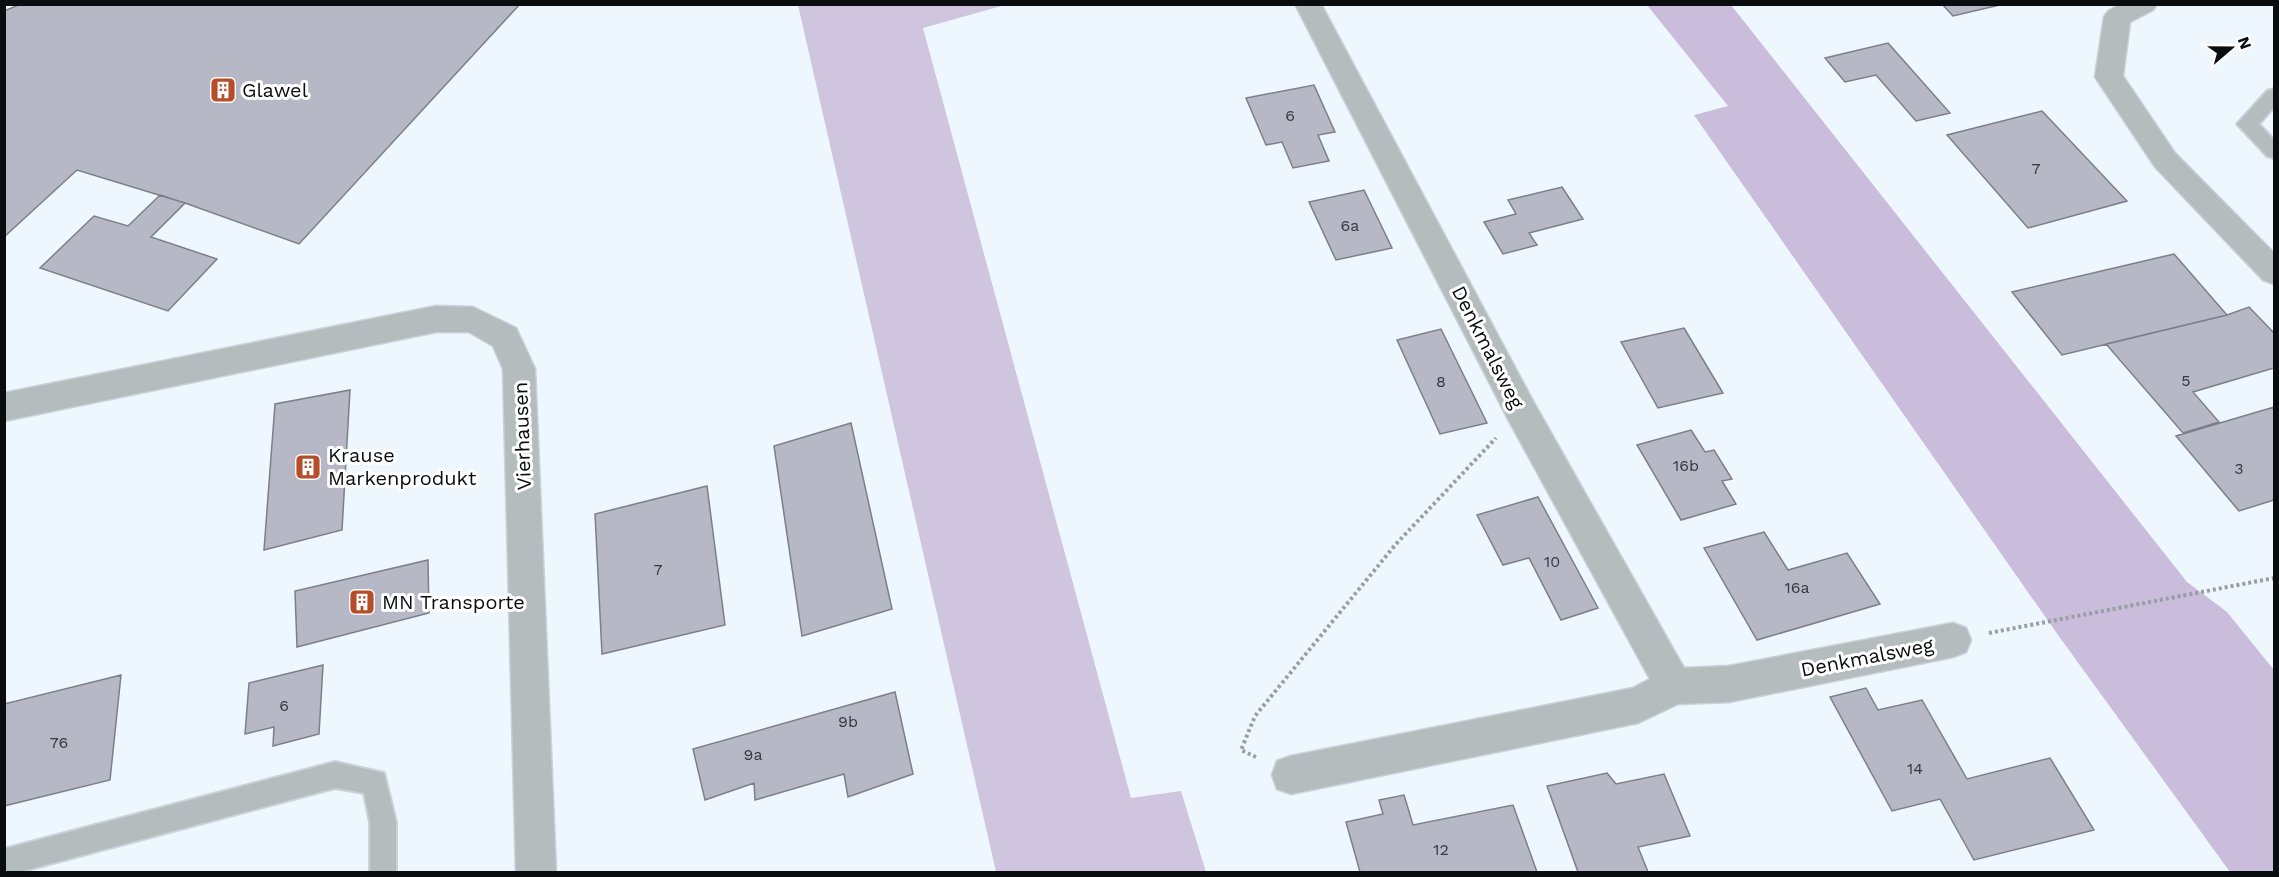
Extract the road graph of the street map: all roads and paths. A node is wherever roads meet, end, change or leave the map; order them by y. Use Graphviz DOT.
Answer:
graph roads {
  1 [pos="1308,4"];
  2 [pos="2144,4"];
  3 [pos="2274,96"];
  4 [pos="2274,151"];
  5 [pos="2274,272"];
  6 [pos="4,407"];
  7 [pos="1521,411"];
  8 [pos="2274,578"];
  9 [pos="1953,640"];
  10 [pos="1674,686"];
  11 [pos="1291,775"];
  12 [pos="4,863"];
  13 [pos="383,873"];
  14 [pos="536,873"];
  1 -- 7 [label="street, Denkmalsweg"];
  2 -- 5 [label="street"];
  3 -- 4 [label="lane"];
  6 -- 14 [label="street, Vierhausen"];
  7 -- 10 [label="street, Denkmalsweg"];
  7 -- 11 [label="path"];
  8 -- 9 [label="path"];
  9 -- 10 [label="street, Denkmalsweg"];
  10 -- 11 [label="street, Denkmalsweg"];
  12 -- 13 [label="lane"];
}
